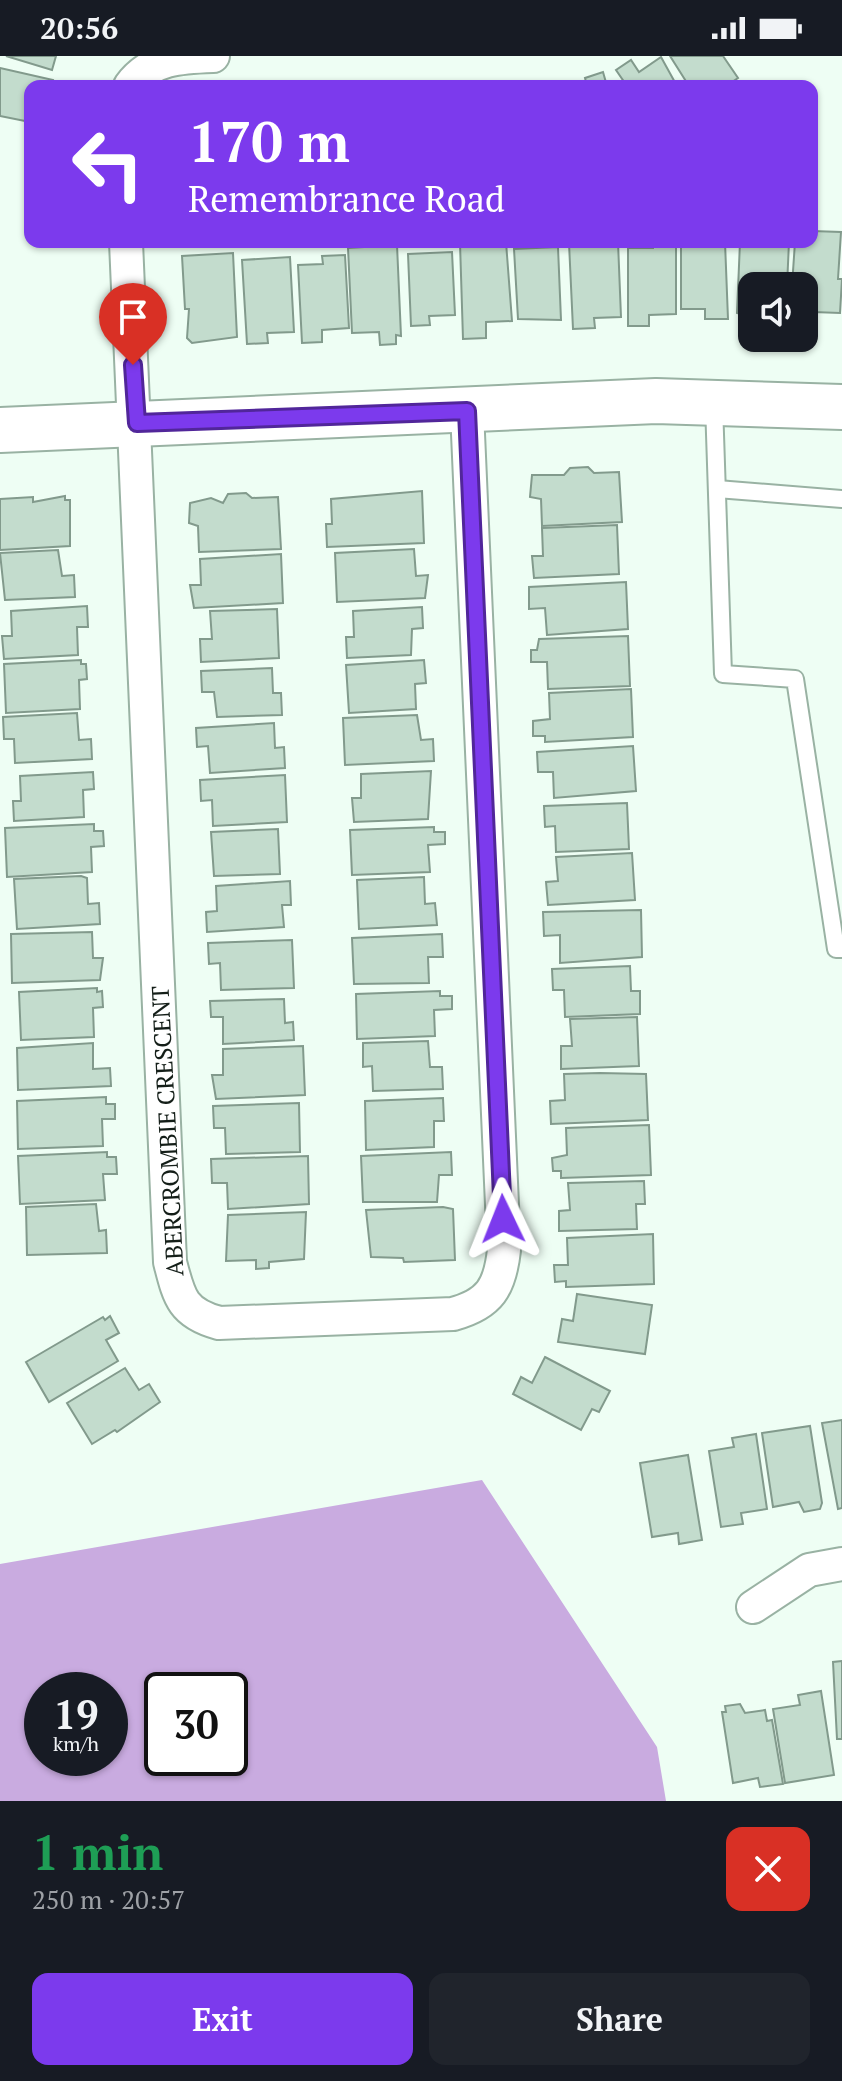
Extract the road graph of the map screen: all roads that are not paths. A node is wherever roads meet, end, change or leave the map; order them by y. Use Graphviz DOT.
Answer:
graph roads {
  1 [pos="213,56"];
  2 [pos="137,80"];
  3 [pos="126,248"];
  4 [pos="714,402"];
  5 [pos="842,407"];
  6 [pos="467,411"];
  7 [pos="137,423"];
  8 [pos="0,430"];
  9 [pos="717,489"];
  10 [pos="842,499"];
  11 [pos="842,949"];
  12 [pos="842,1564"];
  13 [pos="753,1607"];
  1 -- 2 [label="street"];
  3 -- 7 [label="street, ABERCROMBIE CRESCENT"];
  4 -- 5 [label="street"];
  4 -- 6 [label="street"];
  4 -- 9 [label="lane"];
  6 -- 7 [label="street"];
  6 -- 7 [label="street, ABERCROMBIE CRESCENT"];
  7 -- 8 [label="street"];
  9 -- 10 [label="lane"];
  9 -- 11 [label="lane"];
  12 -- 13 [label="street"];
}
